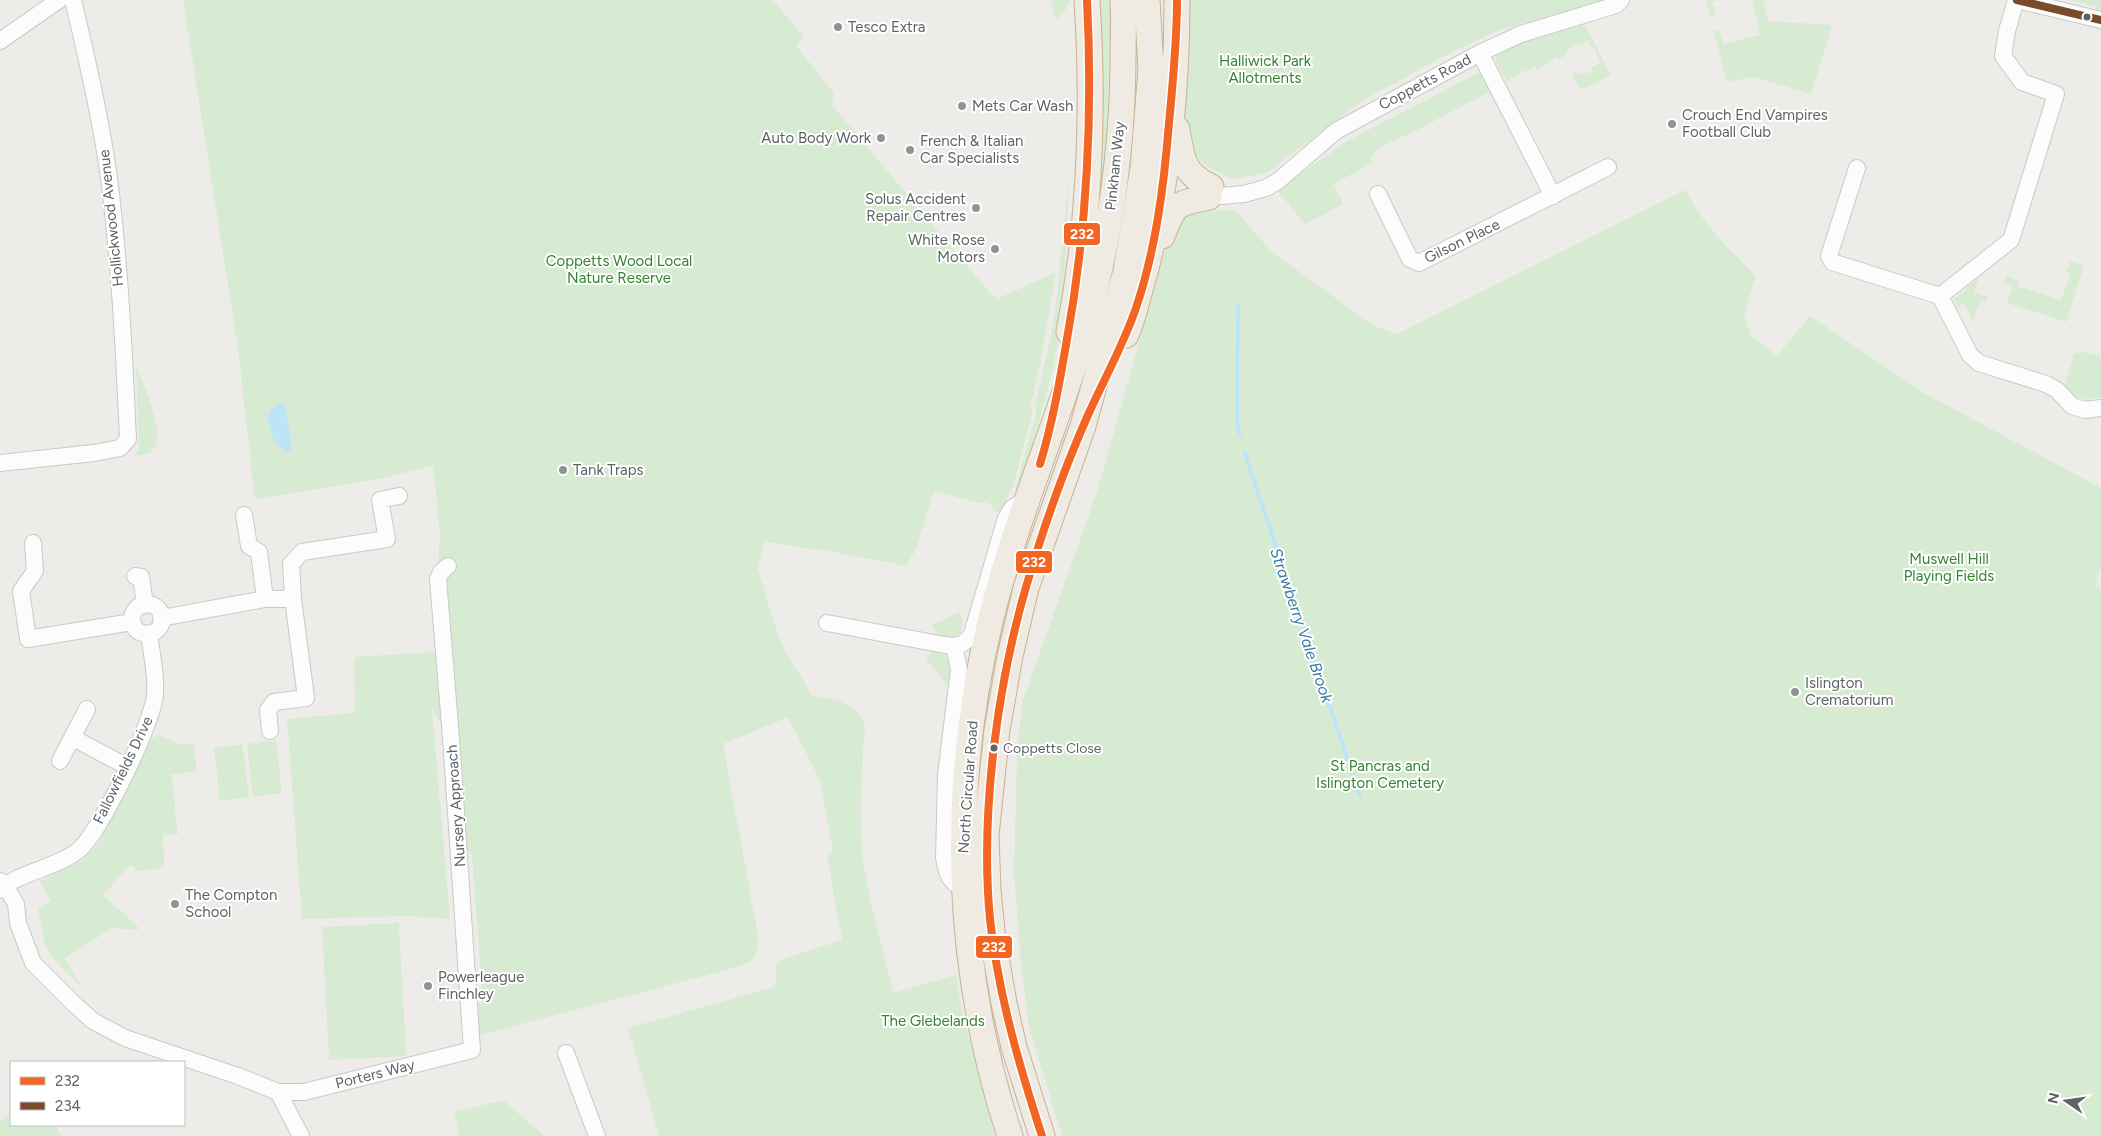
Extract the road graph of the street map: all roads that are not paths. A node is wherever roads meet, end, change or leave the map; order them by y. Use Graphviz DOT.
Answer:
graph roads {
  1 [pos="59,0"];
  2 [pos="73,0"];
  3 [pos="1087,0"];
  4 [pos="1123,0"];
  5 [pos="1147,0"];
  6 [pos="1177,0"];
  7 [pos="1621,0"];
  8 [pos="2017,0"];
  9 [pos="2101,20"];
  10 [pos="0,41"];
  11 [pos="1480,53"];
  12 [pos="1172,94"];
  13 [pos="1608,167"];
  14 [pos="1857,168"];
  15 [pos="1210,192"];
  16 [pos="1378,194"];
  17 [pos="1553,196"];
  18 [pos="1140,292"];
  19 [pos="1940,296"];
  20 [pos="2101,408"];
  21 [pos="1083,426"];
  22 [pos="1047,443"];
  23 [pos="0,462"];
  24 [pos="399,496"];
  25 [pos="1026,499"];
  26 [pos="244,515"];
  27 [pos="33,543"];
  28 [pos="448,566"];
  29 [pos="135,576"];
  30 [pos="293,598"];
  31 [pos="266,599"];
  32 [pos="146,605"];
  33 [pos="161,618"];
  34 [pos="132,622"];
  35 [pos="827,623"];
  36 [pos="149,634"];
  37 [pos="954,646"];
  38 [pos="87,709"];
  39 [pos="270,731"];
  40 [pos="73,738"];
  41 [pos="60,761"];
  42 [pos="128,767"];
  43 [pos="2,885"];
  44 [pos="964,890"];
  45 [pos="472,1050"];
  46 [pos="566,1053"];
  47 [pos="278,1092"];
  48 [pos="301,1136"];
  49 [pos="597,1136"];
  50 [pos="1010,1136"];
  51 [pos="1042,1136"];
  1 -- 10 [label="street"];
  2 -- 23 [label="street, Hollickwood Avenue"];
  3 -- 22 [label="highway"];
  4 -- 22 [label="highway, Pinkham Way"];
  5 -- 21 [label="highway, Pinkham Way"];
  6 -- 12 [label="highway"];
  7 -- 11 [label="street, Coppetts Road"];
  8 -- 9 [label="street"];
  8 -- 19 [label="street"];
  11 -- 15 [label="street, Coppetts Road"];
  11 -- 17 [label="street"];
  12 -- 15 [label="highway"];
  12 -- 18 [label="highway"];
  13 -- 17 [label="street, Gilson Place"];
  14 -- 19 [label="street"];
  15 -- 18 [label="highway"];
  16 -- 17 [label="street, Gilson Place"];
  18 -- 21 [label="highway"];
  19 -- 20 [label="street"];
  21 -- 51 [label="highway, North Circular Road"];
  22 -- 25 [label="highway, North Circular Road"];
  24 -- 30 [label="street"];
  25 -- 37 [label="street"];
  25 -- 44 [label="highway, North Circular Road"];
  26 -- 31 [label="street"];
  27 -- 34 [label="street"];
  28 -- 45 [label="street, Nursery Approach"];
  29 -- 32 [label="street"];
  30 -- 31 [label="street"];
  30 -- 39 [label="street"];
  31 -- 33 [label="street"];
  32 -- 33 [label="street"];
  32 -- 34 [label="street"];
  33 -- 36 [label="street"];
  34 -- 36 [label="street"];
  35 -- 37 [label="street"];
  36 -- 42 [label="street, Fallowfields Drive"];
  37 -- 44 [label="street"];
  38 -- 40 [label="street"];
  40 -- 41 [label="street"];
  40 -- 42 [label="street"];
  42 -- 43 [label="street, Fallowfields Drive"];
  43 -- 47 [label="street"];
  44 -- 50 [label="highway, North Circular Road"];
  45 -- 47 [label="street, Porters Way"];
  46 -- 49 [label="street"];
  47 -- 48 [label="street"];
}
